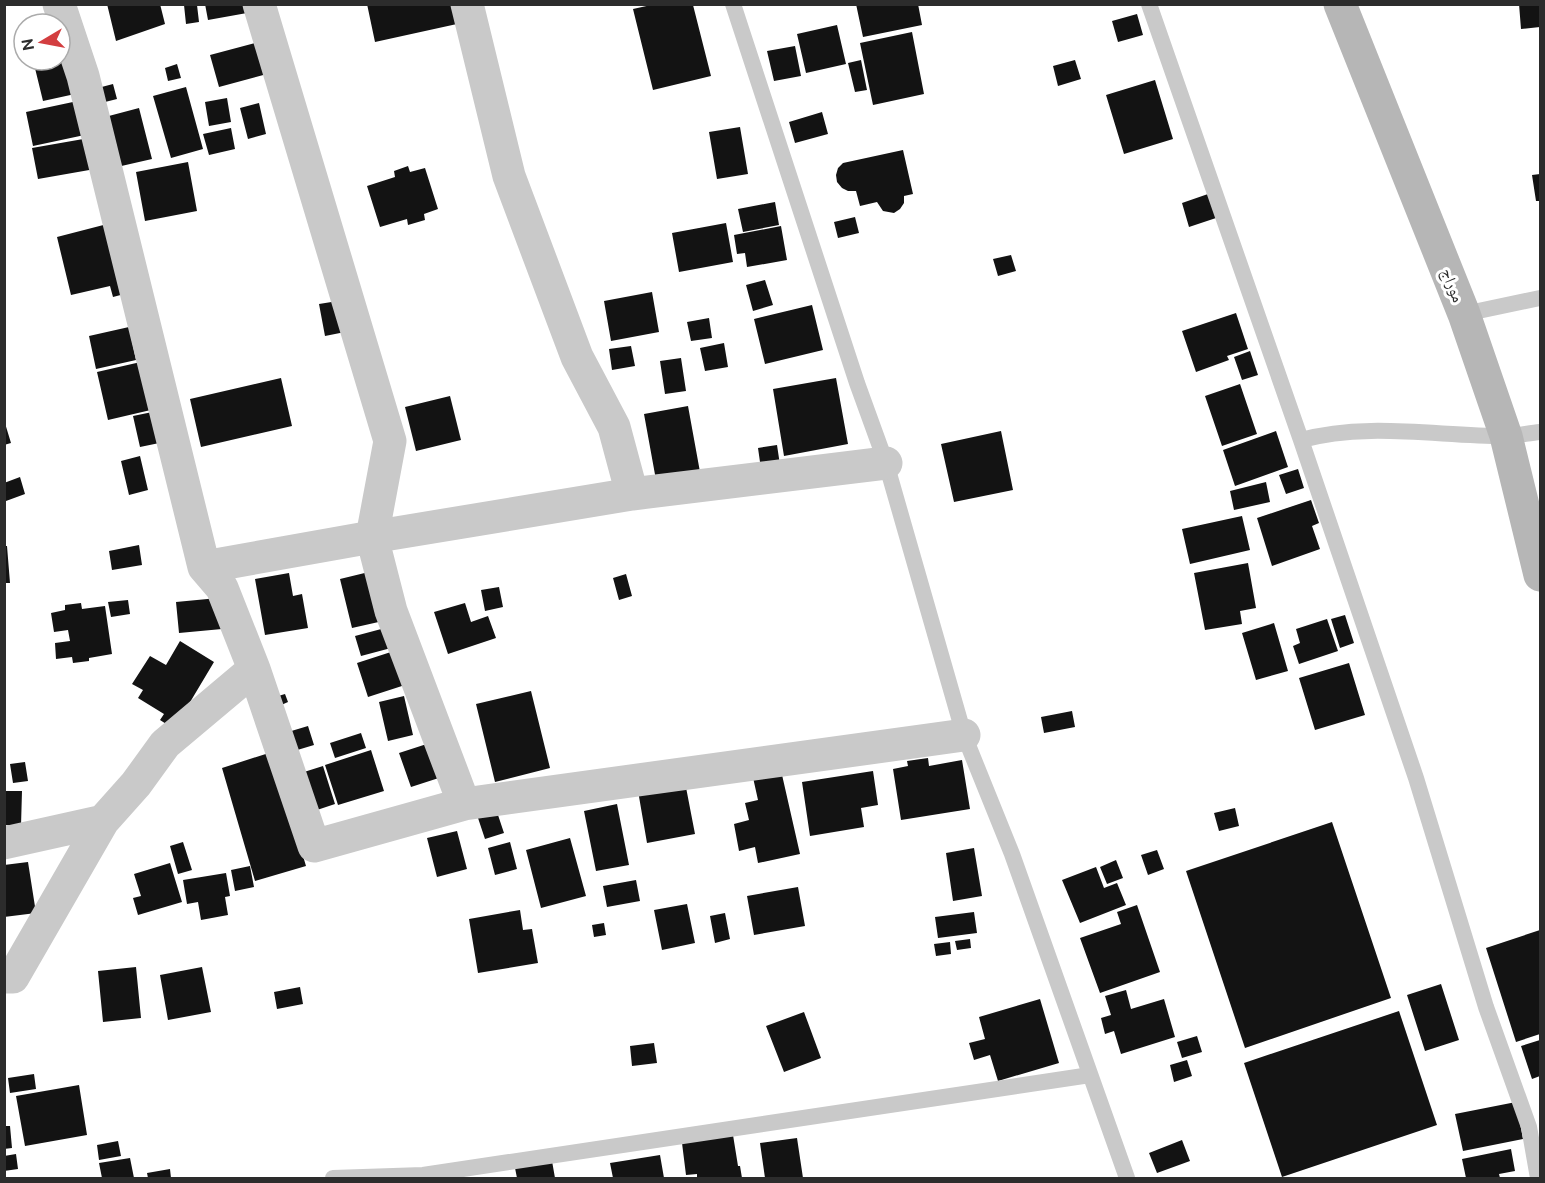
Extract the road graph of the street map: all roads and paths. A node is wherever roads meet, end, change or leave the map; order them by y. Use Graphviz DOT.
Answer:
graph roads {
  1 [pos="59,4"];
  2 [pos="259,4"];
  3 [pos="467,4"];
  4 [pos="734,4"];
  5 [pos="1149,4"];
  6 [pos="1340,4"];
  7 [pos="1540,298"];
  8 [pos="1464,314"];
  9 [pos="1540,432"];
  10 [pos="1506,436"];
  11 [pos="1301,440"];
  12 [pos="886,463"];
  13 [pos="632,494"];
  14 [pos="372,537"];
  15 [pos="204,567"];
  16 [pos="1540,575"];
  17 [pos="254,669"];
  18 [pos="964,735"];
  19 [pos="464,804"];
  20 [pos="103,821"];
  21 [pos="4,843"];
  22 [pos="4,977"];
  23 [pos="1090,1075"];
  24 [pos="333,1179"];
  25 [pos="1127,1179"];
  26 [pos="1538,1179"];
  1 -- 15 [label="street"];
  2 -- 14 [label="street"];
  3 -- 13 [label="street"];
  4 -- 12 [label="lane"];
  5 -- 11 [label="lane"];
  6 -- 8 [label="main road, موراج"];
  7 -- 8 [label="lane"];
  8 -- 10 [label="main road, موراج"];
  9 -- 10 [label="lane"];
  10 -- 11 [label="lane"];
  10 -- 16 [label="main road, موراج"];
  11 -- 26 [label="lane"];
  12 -- 13 [label="street"];
  12 -- 18 [label="lane"];
  13 -- 14 [label="street"];
  14 -- 15 [label="street"];
  14 -- 19 [label="street"];
  15 -- 17 [label="street"];
  17 -- 19 [label="street"];
  17 -- 20 [label="street"];
  18 -- 19 [label="street"];
  18 -- 23 [label="lane"];
  20 -- 21 [label="street"];
  20 -- 22 [label="street"];
  23 -- 24 [label="lane"];
  23 -- 25 [label="lane"];
}
